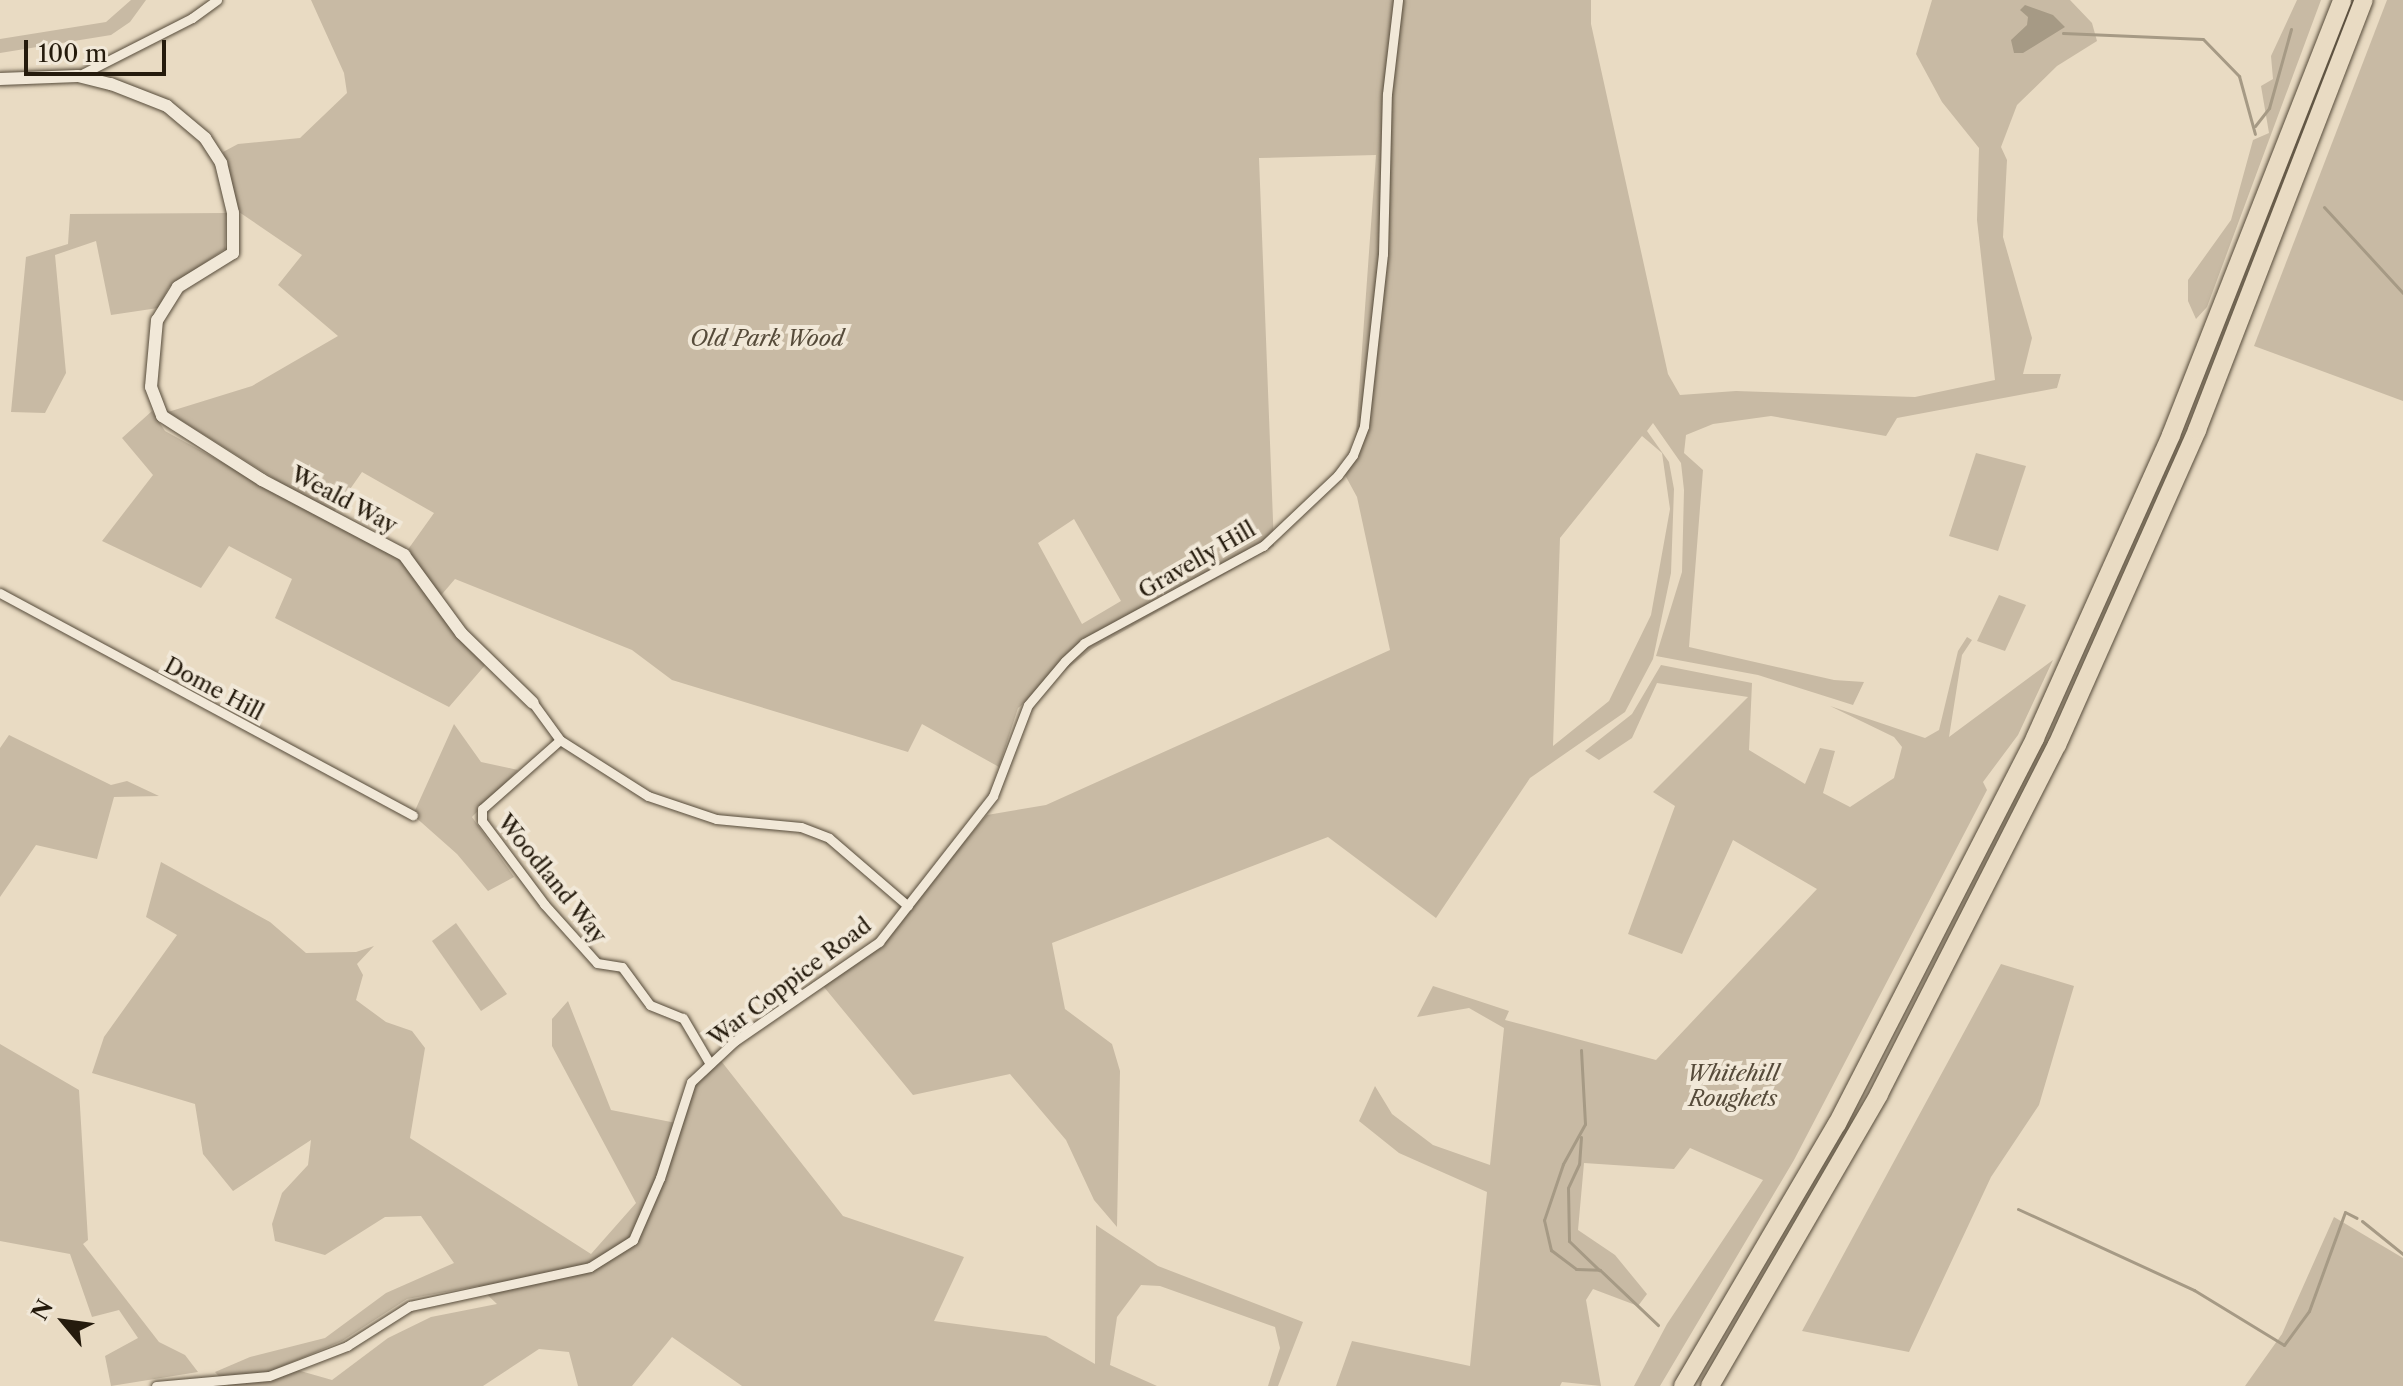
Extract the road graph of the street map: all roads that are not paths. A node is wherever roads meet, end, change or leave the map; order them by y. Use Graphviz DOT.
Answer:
graph roads {
  1 [pos="217,0"];
  2 [pos="1398,0"];
  3 [pos="2342,0"];
  4 [pos="2364,0"];
  5 [pos="78,76"];
  6 [pos="0,79"];
  7 [pos="0,593"];
  8 [pos="533,703"];
  9 [pos="560,740"];
  10 [pos="413,815"];
  11 [pos="908,906"];
  12 [pos="710,1064"];
  13 [pos="156,1386"];
  14 [pos="1683,1386"];
  15 [pos="1710,1386"];
  1 -- 5 [label="street"];
  2 -- 11 [label="street, Gravelly Hill"];
  3 -- 14 [label="highway"];
  4 -- 15 [label="highway"];
  5 -- 6 [label="street"];
  5 -- 8 [label="street, Weald Way"];
  7 -- 10 [label="street, Dome Hill"];
  8 -- 9 [label="street, Weald Way"];
  9 -- 11 [label="street, Weald Way"];
  9 -- 12 [label="street, Woodland Way"];
  11 -- 12 [label="street, War Coppice Road"];
  12 -- 13 [label="street, War Coppice Road"];
}
